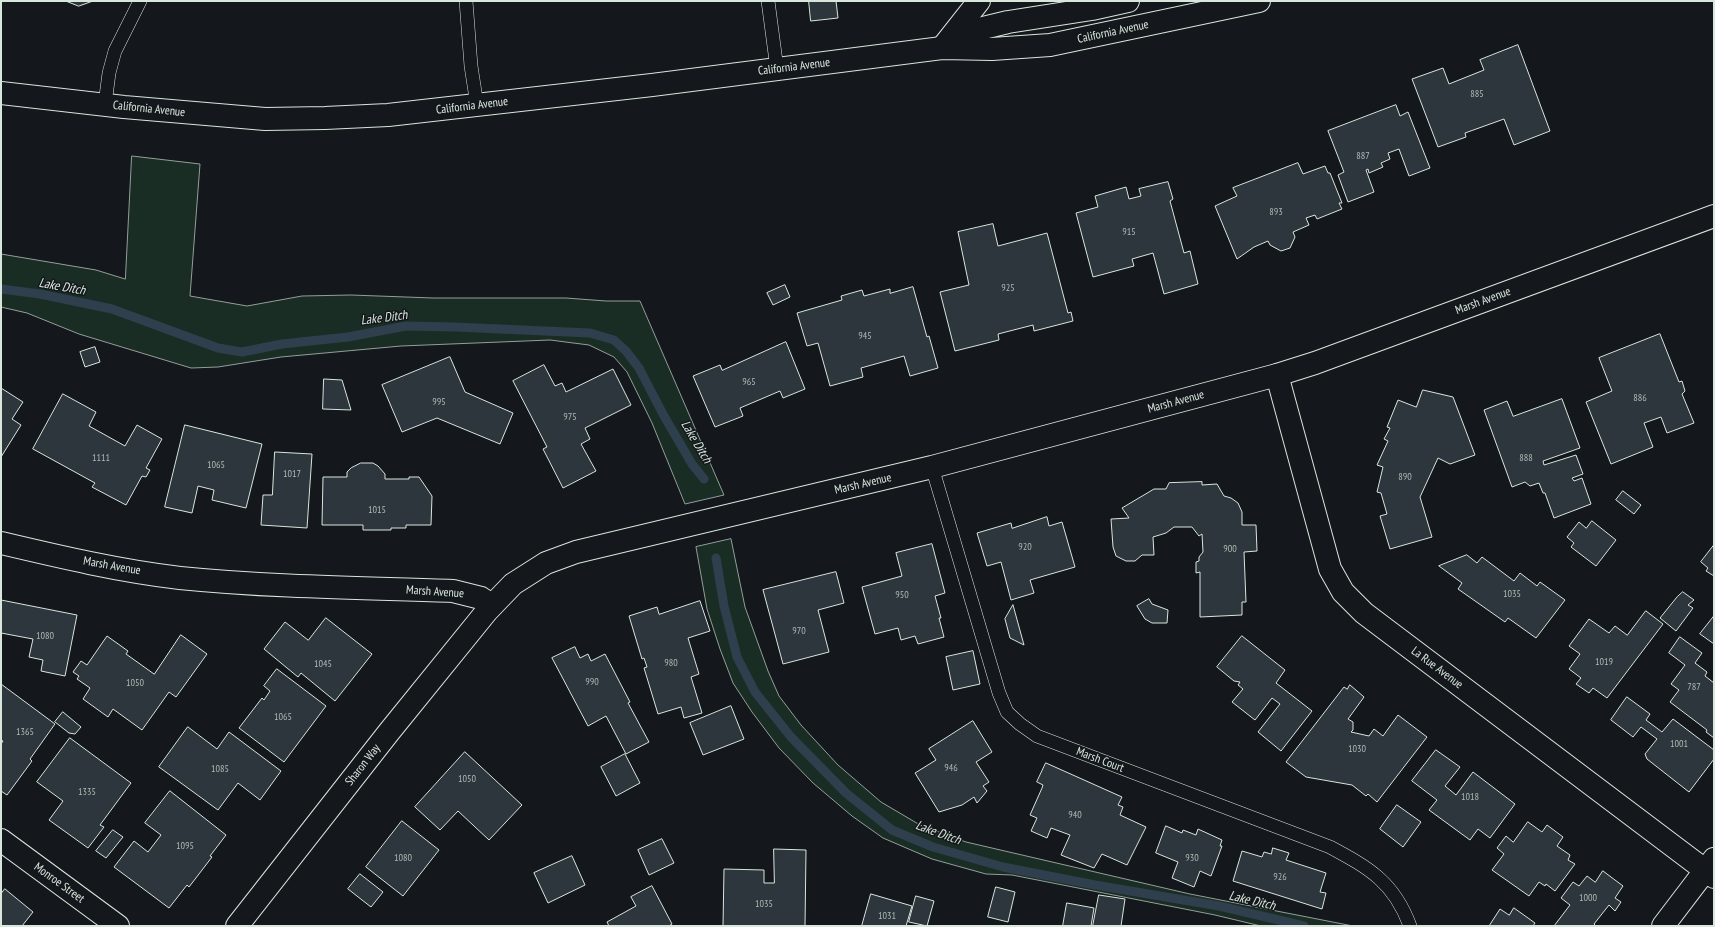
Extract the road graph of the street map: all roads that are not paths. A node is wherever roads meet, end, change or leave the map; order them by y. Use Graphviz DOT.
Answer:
graph roads {
  1 [pos="140,1"];
  2 [pos="466,1"];
  3 [pos="768,1"];
  4 [pos="980,1"];
  5 [pos="1128,1"];
  6 [pos="1259,1"];
  7 [pos="1087,5"];
  8 [pos="942,48"];
  9 [pos="777,69"];
  10 [pos="1,93"];
  11 [pos="105,104"];
  12 [pos="477,105"];
  13 [pos="1714,216"];
  14 [pos="1277,376"];
  15 [pos="932,468"];
  16 [pos="1,543"];
  17 [pos="492,606"];
  18 [pos="1,840"];
  19 [pos="1711,869"];
  20 [pos="118,926"];
  21 [pos="237,926"];
  22 [pos="1410,926"];
  23 [pos="1663,926"];
  1 -- 11 [label="lane"];
  2 -- 12 [label="lane"];
  3 -- 9 [label="lane"];
  4 -- 8 [label="street"];
  5 -- 7 [label="street, California Avenue"];
  6 -- 8 [label="street, California Avenue"];
  7 -- 8 [label="street, California Avenue"];
  8 -- 9 [label="street, California Avenue"];
  9 -- 12 [label="street, California Avenue"];
  10 -- 11 [label="street, California Avenue"];
  11 -- 12 [label="street, California Avenue"];
  13 -- 14 [label="street, Marsh Avenue"];
  14 -- 15 [label="street, Marsh Avenue"];
  14 -- 19 [label="street, La Rue Avenue"];
  15 -- 17 [label="street, Marsh Avenue"];
  15 -- 22 [label="lane, Marsh Court"];
  16 -- 17 [label="street, Marsh Avenue"];
  17 -- 21 [label="street, Sharon Way"];
  18 -- 20 [label="street, Monroe Street"];
  19 -- 23 [label="street"];
}
